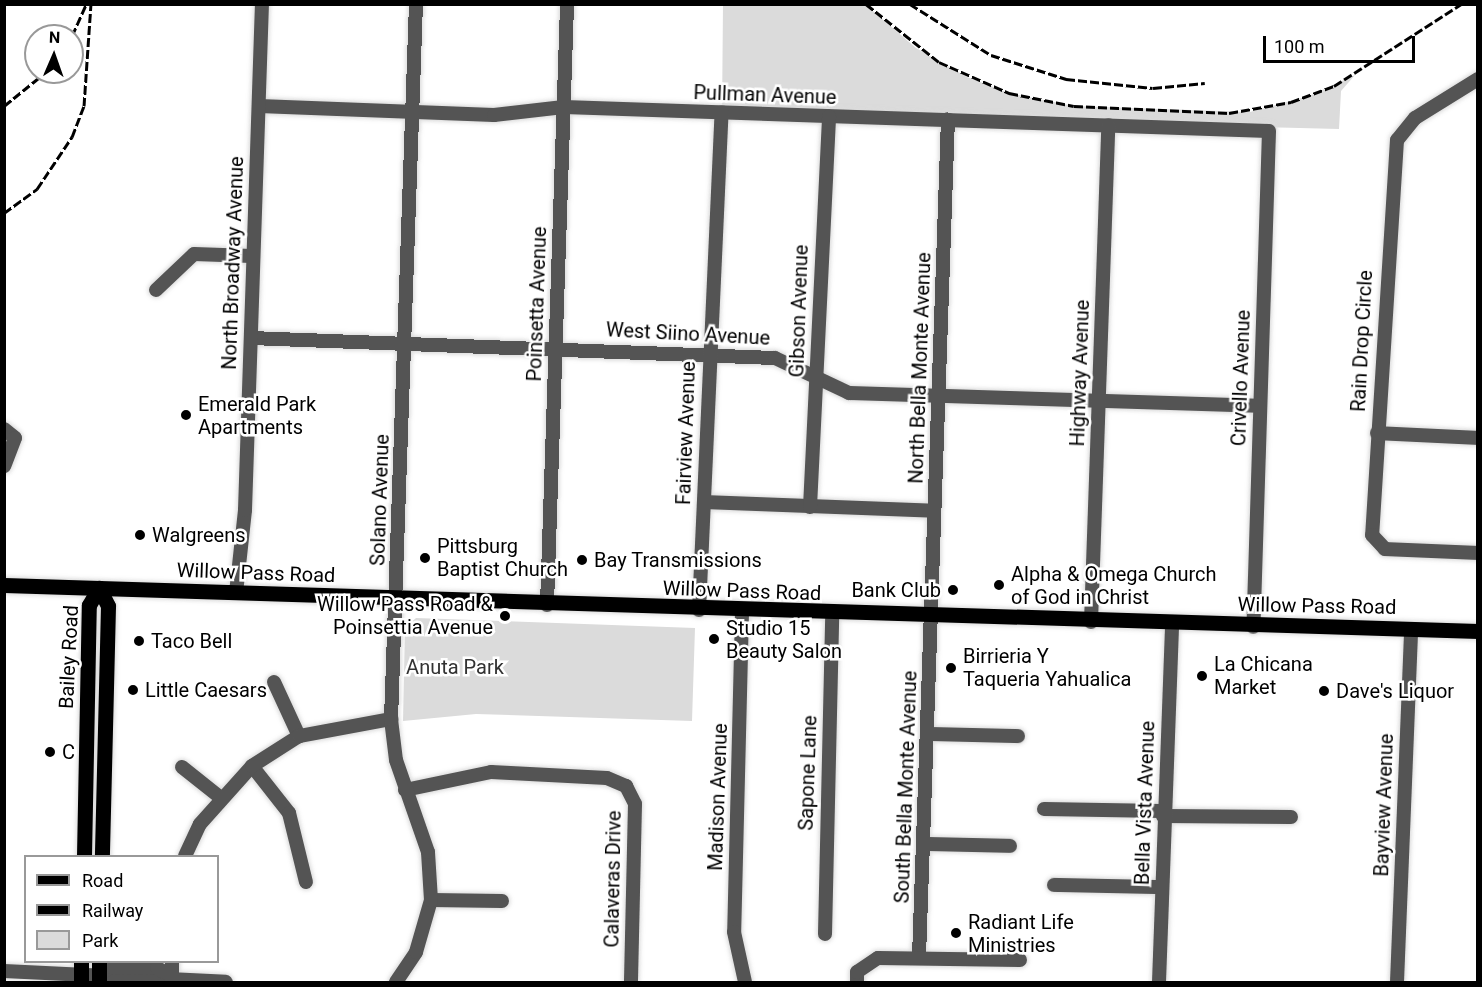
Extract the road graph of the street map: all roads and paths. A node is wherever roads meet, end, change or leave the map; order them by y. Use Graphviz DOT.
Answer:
graph roads {
  1 [pos="262,4"];
  2 [pos="416,4"];
  3 [pos="567,4"];
  4 [pos="1478,79"];
  5 [pos="259,106"];
  6 [pos="564,107"];
  7 [pos="411,111"];
  8 [pos="723,113"];
  9 [pos="829,116"];
  10 [pos="948,120"];
  11 [pos="1108,124"];
  12 [pos="1269,131"];
  13 [pos="252,256"];
  14 [pos="156,290"];
  15 [pos="251,338"];
  16 [pos="405,342"];
  17 [pos="555,348"];
  18 [pos="708,353"];
  19 [pos="816,377"];
  20 [pos="939,397"];
  21 [pos="1099,402"];
  22 [pos="1259,406"];
  23 [pos="4,429"];
  24 [pos="1377,433"];
  25 [pos="1478,438"];
  26 [pos="4,466"];
  27 [pos="704,502"];
  28 [pos="810,507"];
  29 [pos="934,511"];
  30 [pos="1478,553"];
  31 [pos="4,585"];
  32 [pos="99,588"];
  33 [pos="236,593"];
  34 [pos="396,599"];
  35 [pos="547,605"];
  36 [pos="699,610"];
  37 [pos="742,612"];
  38 [pos="832,614"];
  39 [pos="929,618"];
  40 [pos="1091,622"];
  41 [pos="1172,624"];
  42 [pos="1253,627"];
  43 [pos="1412,629"];
  44 [pos="1478,631"];
  45 [pos="274,681"];
  46 [pos="391,719"];
  47 [pos="927,734"];
  48 [pos="299,736"];
  49 [pos="1018,736"];
  50 [pos="252,766"];
  51 [pos="182,767"];
  52 [pos="405,790"];
  53 [pos="221,798"];
  54 [pos="1044,809"];
  55 [pos="1162,813"];
  56 [pos="1291,817"];
  57 [pos="924,844"];
  58 [pos="1010,846"];
  59 [pos="84,855"];
  60 [pos="102,855"];
  61 [pos="185,855"];
  62 [pos="306,882"];
  63 [pos="1054,885"];
  64 [pos="1161,887"];
  65 [pos="431,900"];
  66 [pos="502,901"];
  67 [pos="825,934"];
  68 [pos="919,957"];
  69 [pos="1020,960"];
  70 [pos="4,971"];
  71 [pos="81,973"];
  72 [pos="99,973"];
  73 [pos="172,973"];
  74 [pos="857,977"];
  75 [pos="226,982"];
  76 [pos="396,982"];
  77 [pos="631,982"];
  78 [pos="745,982"];
  79 [pos="1159,982"];
  80 [pos="1397,982"];
  1 -- 5 [label="street, North Broadway Avenue"];
  2 -- 7 [label="street, Solano Avenue"];
  3 -- 6 [label="street, Poinsetta Avenue"];
  4 -- 24 [label="street, Rain Drop Circle"];
  5 -- 7 [label="street, Pullman Avenue"];
  5 -- 13 [label="street, North Broadway Avenue"];
  6 -- 7 [label="street, Pullman Avenue"];
  6 -- 8 [label="street, Pullman Avenue"];
  6 -- 17 [label="street, Poinsetta Avenue"];
  7 -- 16 [label="street, Solano Avenue"];
  8 -- 9 [label="street, Pullman Avenue"];
  8 -- 18 [label="street, Fairview Avenue"];
  9 -- 10 [label="street, Pullman Avenue"];
  9 -- 19 [label="street, Gibson Avenue"];
  10 -- 11 [label="street, Pullman Avenue"];
  10 -- 20 [label="street, North Bella Monte Avenue"];
  11 -- 12 [label="street, Pullman Avenue"];
  11 -- 21 [label="street, Highway Avenue"];
  12 -- 22 [label="street, Crivello Avenue"];
  13 -- 14 [label="street"];
  13 -- 15 [label="street, North Broadway Avenue"];
  15 -- 16 [label="street, West Siino Avenue"];
  15 -- 33 [label="street, North Broadway Avenue"];
  16 -- 17 [label="street, West Siino Avenue"];
  16 -- 34 [label="street, Solano Avenue"];
  17 -- 18 [label="street, West Siino Avenue"];
  17 -- 35 [label="street, Poinsetta Avenue"];
  18 -- 19 [label="street, West Siino Avenue"];
  18 -- 27 [label="street, Fairview Avenue"];
  19 -- 20 [label="street, West Siino Avenue"];
  19 -- 28 [label="street, Gibson Avenue"];
  20 -- 21 [label="street, West Siino Avenue"];
  20 -- 29 [label="street, North Bella Monte Avenue"];
  21 -- 22 [label="street, West Siino Avenue"];
  21 -- 40 [label="street, Highway Avenue"];
  22 -- 42 [label="street, Crivello Avenue"];
  23 -- 26 [label="street"];
  24 -- 25 [label="street"];
  24 -- 30 [label="street, Rain Drop Circle"];
  27 -- 28 [label="street"];
  27 -- 36 [label="street, Fairview Avenue"];
  28 -- 29 [label="street"];
  29 -- 39 [label="street, North Bella Monte Avenue"];
  31 -- 32 [label="main road, Willow Pass Road"];
  32 -- 33 [label="main road, Willow Pass Road"];
  32 -- 59 [label="main road, Bailey Road"];
  32 -- 60 [label="main road, Bailey Road"];
  33 -- 34 [label="main road, Willow Pass Road"];
  34 -- 35 [label="main road, Willow Pass Road"];
  34 -- 46 [label="street, Solano Avenue"];
  35 -- 36 [label="main road, Willow Pass Road"];
  36 -- 37 [label="main road, Willow Pass Road"];
  37 -- 38 [label="main road, Willow Pass Road"];
  37 -- 78 [label="street, Madison Avenue"];
  38 -- 39 [label="main road, Willow Pass Road"];
  38 -- 67 [label="street, Sapone Lane"];
  39 -- 40 [label="main road, Willow Pass Road"];
  39 -- 47 [label="street, South Bella Monte Avenue"];
  40 -- 41 [label="main road, Willow Pass Road"];
  41 -- 42 [label="main road, Willow Pass Road"];
  41 -- 55 [label="street, Bella Vista Avenue"];
  42 -- 43 [label="main road, Willow Pass Road"];
  43 -- 44 [label="main road, Willow Pass Road"];
  43 -- 80 [label="street, Bayview Avenue"];
  45 -- 48 [label="street"];
  46 -- 48 [label="street"];
  46 -- 52 [label="street, Solano Avenue"];
  47 -- 49 [label="street"];
  47 -- 57 [label="street, South Bella Monte Avenue"];
  48 -- 50 [label="street"];
  50 -- 53 [label="street"];
  50 -- 62 [label="street"];
  51 -- 53 [label="street"];
  52 -- 65 [label="street, Solano Avenue"];
  52 -- 77 [label="street, Calaveras Drive"];
  53 -- 61 [label="street"];
  54 -- 55 [label="street"];
  55 -- 56 [label="street"];
  55 -- 64 [label="street, Bella Vista Avenue"];
  57 -- 58 [label="street"];
  57 -- 68 [label="street, South Bella Monte Avenue"];
  63 -- 64 [label="street"];
  64 -- 79 [label="street, Bella Vista Avenue"];
  65 -- 66 [label="street"];
  65 -- 76 [label="street, Solano Avenue"];
  68 -- 69 [label="street"];
  68 -- 74 [label="street"];
  70 -- 71 [label="street"];
  71 -- 72 [label="street"];
  72 -- 73 [label="street"];
  73 -- 75 [label="street"];
}
